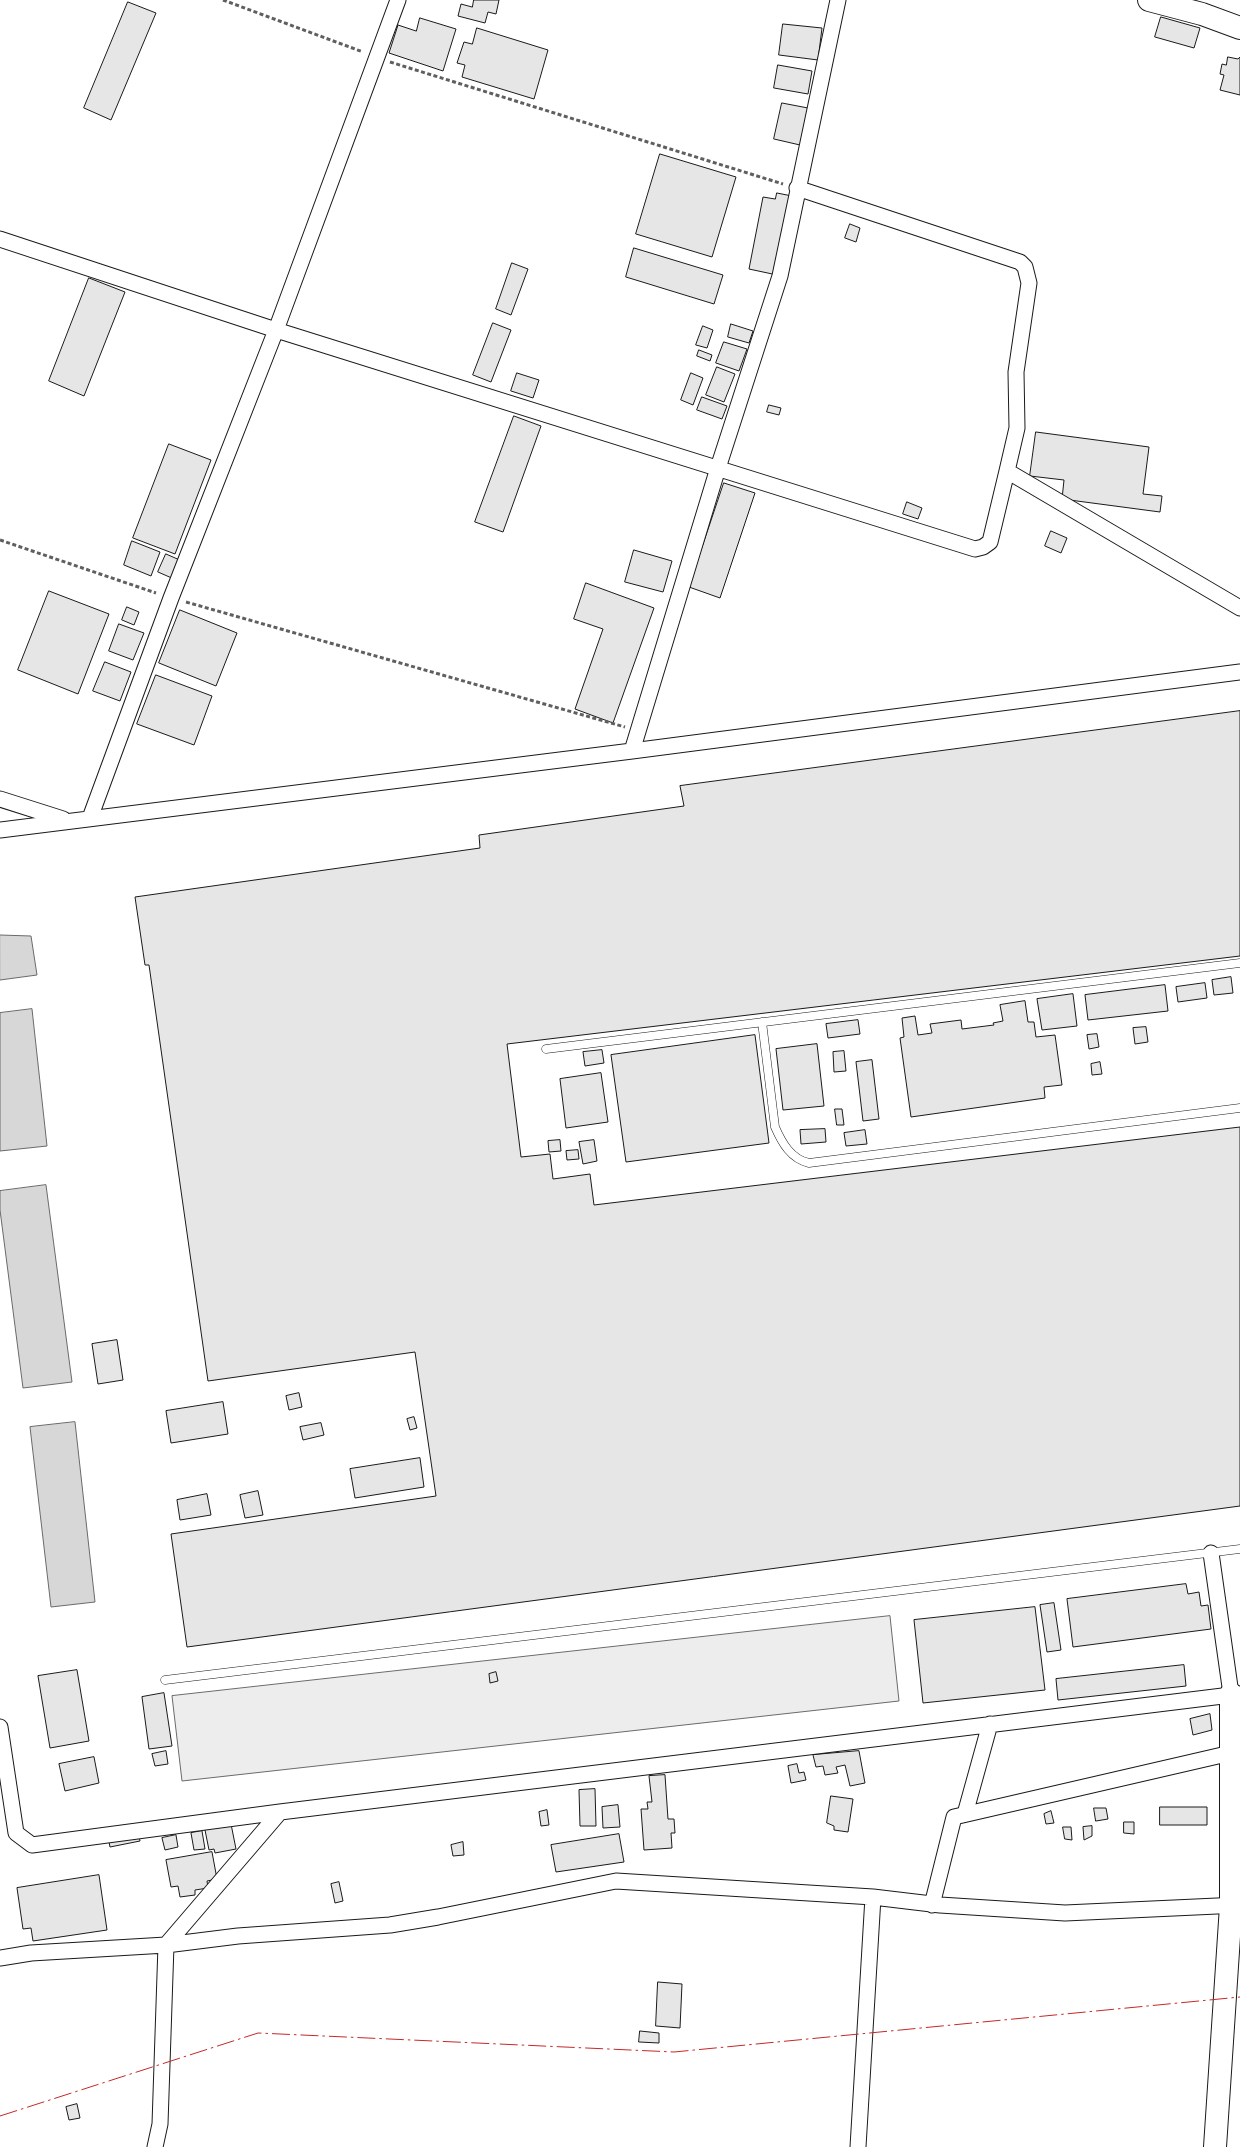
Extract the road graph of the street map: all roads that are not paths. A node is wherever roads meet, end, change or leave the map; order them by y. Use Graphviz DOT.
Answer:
graph roads {
  1 [pos="398,0"];
  2 [pos="838,0"];
  3 [pos="1149,0"];
  4 [pos="1240,28"];
  5 [pos="797,188"];
  6 [pos="0,238"];
  7 [pos="276,330"];
  8 [pos="718,468"];
  9 [pos="1007,471"];
  10 [pos="1240,608"];
  11 [pos="1240,672"];
  12 [pos="632,751"];
  13 [pos="0,799"];
  14 [pos="90,818"];
  15 [pos="68,820"];
  16 [pos="0,830"];
  17 [pos="1240,963"];
  18 [pos="762,1022"];
  19 [pos="546,1049"];
  20 [pos="1240,1108"];
  21 [pos="1240,1549"];
  22 [pos="1211,1553"];
  23 [pos="165,1680"];
  24 [pos="1236,1694"];
  25 [pos="990,1724"];
  26 [pos="0,1727"];
  27 [pos="1234,1746"];
  28 [pos="280,1812"];
  29 [pos="965,1814"];
  30 [pos="873,1897"];
  31 [pos="932,1904"];
  32 [pos="1235,1906"];
  33 [pos="166,1945"];
  34 [pos="0,1958"];
  35 [pos="155,2147"];
  36 [pos="858,2147"];
  37 [pos="1215,2147"];
  1 -- 7 [label="street"];
  2 -- 5 [label="street"];
  3 -- 4 [label="street"];
  5 -- 8 [label="street"];
  5 -- 9 [label="street"];
  6 -- 7 [label="street"];
  7 -- 8 [label="street"];
  7 -- 14 [label="street"];
  8 -- 9 [label="street"];
  8 -- 12 [label="street"];
  9 -- 10 [label="street"];
  11 -- 12 [label="street"];
  12 -- 14 [label="street"];
  13 -- 15 [label="street"];
  14 -- 15 [label="street"];
  15 -- 16 [label="street"];
  17 -- 18 [label="lane"];
  18 -- 19 [label="lane"];
  18 -- 20 [label="lane"];
  21 -- 22 [label="lane"];
  22 -- 23 [label="lane"];
  22 -- 24 [label="street"];
  24 -- 25 [label="street"];
  24 -- 27 [label="street"];
  25 -- 28 [label="street"];
  25 -- 29 [label="street"];
  26 -- 28 [label="street"];
  27 -- 29 [label="street"];
  27 -- 32 [label="street"];
  28 -- 33 [label="street"];
  29 -- 31 [label="street"];
  30 -- 31 [label="street"];
  30 -- 33 [label="street"];
  30 -- 36 [label="street"];
  31 -- 32 [label="street"];
  32 -- 37 [label="street"];
  33 -- 34 [label="street"];
  33 -- 35 [label="street"];
}
